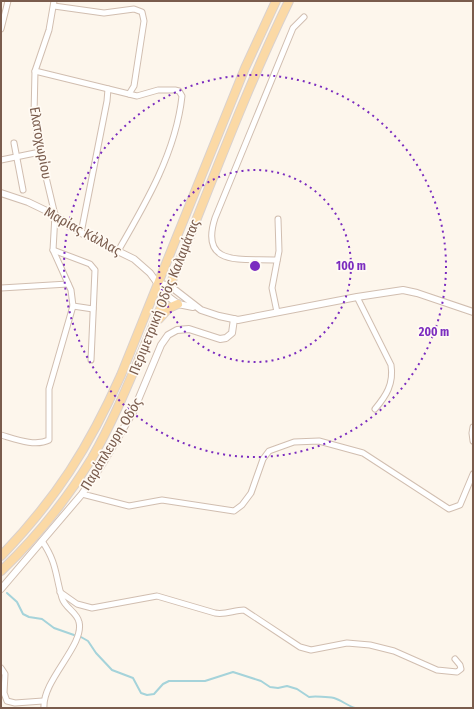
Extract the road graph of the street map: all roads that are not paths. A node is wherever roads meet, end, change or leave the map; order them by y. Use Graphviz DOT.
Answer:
graph roads {
  1 [pos="8,1"];
  2 [pos="276,1"];
  3 [pos="289,1"];
  4 [pos="54,4"];
  5 [pos="304,17"];
  6 [pos="2,29"];
  7 [pos="35,71"];
  8 [pos="108,89"];
  9 [pos="129,94"];
  10 [pos="14,143"];
  11 [pos="40,152"];
  12 [pos="16,157"];
  13 [pos="1,160"];
  14 [pos="23,190"];
  15 [pos="1,194"];
  16 [pos="55,215"];
  17 [pos="278,219"];
  18 [pos="81,233"];
  19 [pos="53,250"];
  20 [pos="118,250"];
  21 [pos="277,260"];
  22 [pos="157,283"];
  23 [pos="68,284"];
  24 [pos="170,286"];
  25 [pos="1,288"];
  26 [pos="166,295"];
  27 [pos="357,297"];
  28 [pos="178,304"];
  29 [pos="73,306"];
  30 [pos="195,307"];
  31 [pos="93,308"];
  32 [pos="277,312"];
  33 [pos="473,312"];
  34 [pos="234,319"];
  35 [pos="148,337"];
  36 [pos="91,360"];
  37 [pos="374,409"];
  38 [pos="473,427"];
  39 [pos="1,435"];
  40 [pos="473,441"];
  41 [pos="473,474"];
  42 [pos="82,494"];
  43 [pos="42,541"];
  44 [pos="1,556"];
  45 [pos="1,571"];
  46 [pos="1,589"];
  47 [pos="60,592"];
  48 [pos="455,659"];
  49 [pos="1,668"];
  50 [pos="43,701"];
  51 [pos="44,708"];
  1 -- 6 [label="street"];
  2 -- 22 [label="main road, Περιμετρική Οδός Καλαμάτας"];
  3 -- 24 [label="main road, Περιμετρική Οδός Καλαμάτας"];
  4 -- 7 [label="street, Ελατοχωρίου"];
  4 -- 9 [label="street"];
  5 -- 21 [label="street"];
  7 -- 8 [label="street"];
  7 -- 11 [label="street, Ελατοχωρίου"];
  8 -- 9 [label="street"];
  8 -- 18 [label="street"];
  9 -- 20 [label="street"];
  10 -- 12 [label="street"];
  11 -- 12 [label="street"];
  11 -- 16 [label="street, Ελατοχωρίου"];
  12 -- 13 [label="street"];
  12 -- 14 [label="street"];
  15 -- 16 [label="street, Μαρίας Κάλλας"];
  16 -- 18 [label="street, Μαρίας Κάλλας"];
  16 -- 19 [label="street, Ελατοχωρίου"];
  17 -- 21 [label="street"];
  18 -- 20 [label="street, Μαρίας Κάλλας"];
  19 -- 23 [label="street"];
  19 -- 31 [label="street"];
  20 -- 22 [label="street, Μαρίας Κάλλας"];
  21 -- 32 [label="street"];
  22 -- 24 [label="street"];
  22 -- 26 [label="street, Μαρίας Κάλλας"];
  22 -- 44 [label="main road, Περιμετρική Οδός Καλαμάτας"];
  23 -- 25 [label="street"];
  23 -- 29 [label="street"];
  24 -- 26 [label="main road, Περιμετρική Οδός Καλαμάτας"];
  24 -- 30 [label="street"];
  26 -- 28 [label="street, Μαρίας Κάλλας"];
  26 -- 35 [label="main road, Περιμετρική Οδός Καλαμάτας"];
  27 -- 32 [label="street"];
  27 -- 33 [label="street"];
  27 -- 37 [label="street"];
  28 -- 30 [label="street"];
  28 -- 35 [label="main road"];
  29 -- 31 [label="street"];
  29 -- 39 [label="street"];
  30 -- 34 [label="street"];
  31 -- 36 [label="street"];
  32 -- 34 [label="street"];
  34 -- 42 [label="street, Παράπλευρη Οδός"];
  35 -- 45 [label="main road, Περιμετρική Οδός Καλαμάτας"];
  38 -- 40 [label="street"];
  41 -- 42 [label="street"];
  42 -- 43 [label="street, Παράπλευρη Οδός"];
  43 -- 46 [label="street, Παράπλευρη Οδός"];
  43 -- 47 [label="street"];
  47 -- 48 [label="street"];
  47 -- 50 [label="street"];
  49 -- 50 [label="street"];
  50 -- 51 [label="street"];
}
